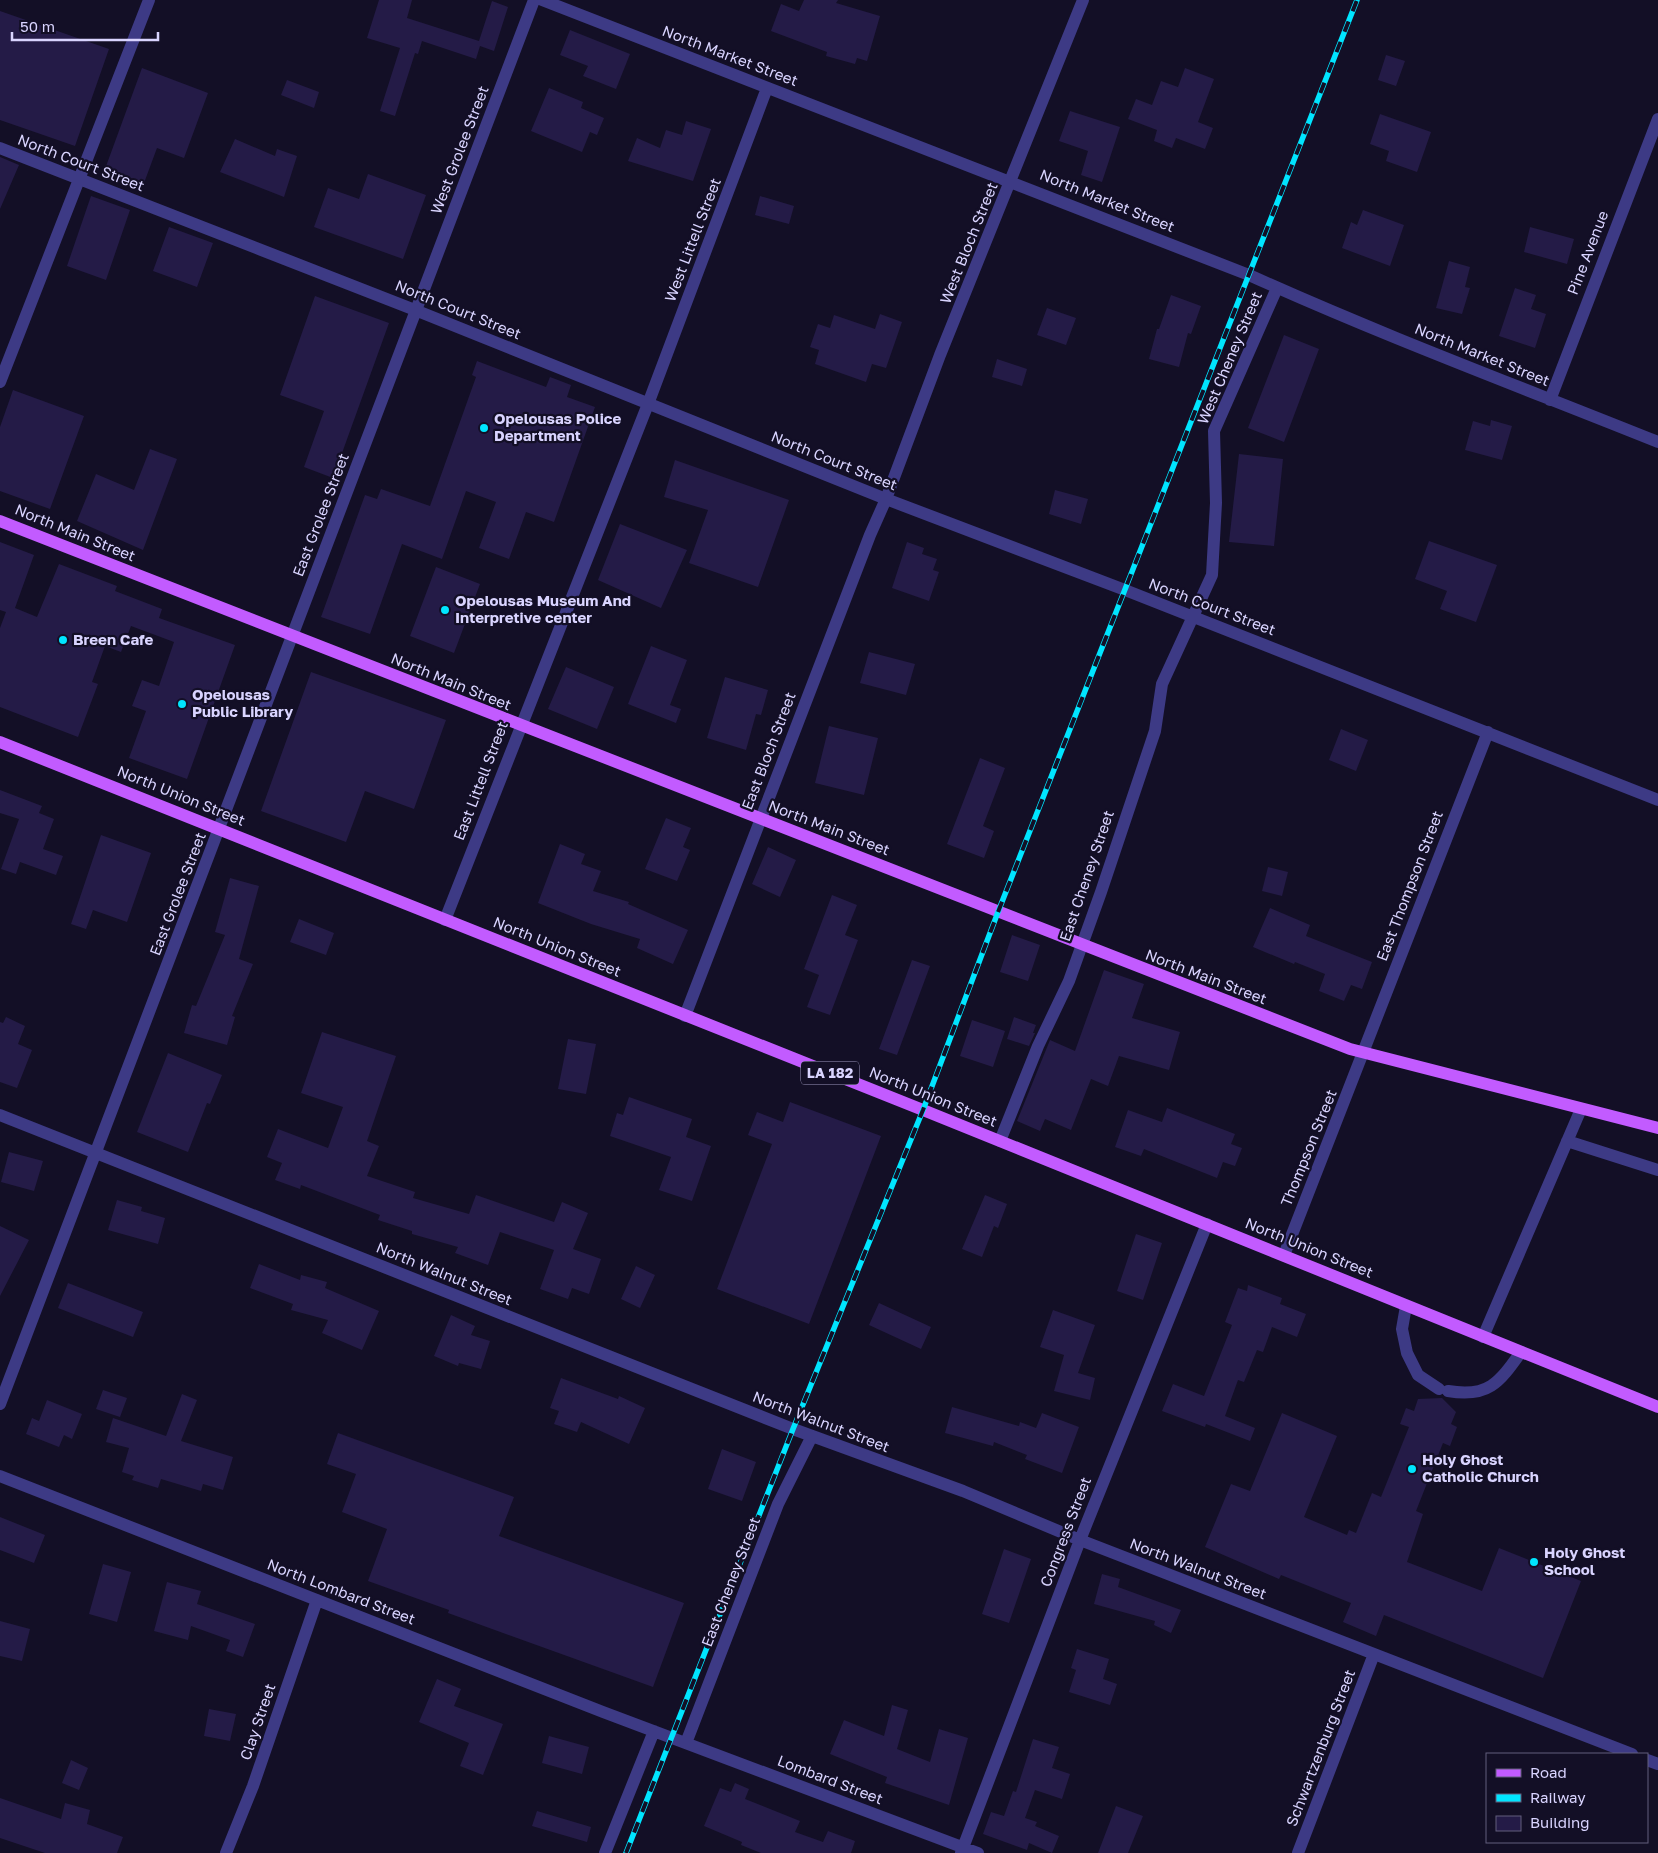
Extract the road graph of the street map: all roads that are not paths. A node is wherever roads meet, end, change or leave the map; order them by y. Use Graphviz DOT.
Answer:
graph roads {
  1 [pos="149,0"];
  2 [pos="534,0"];
  3 [pos="542,0"];
  4 [pos="1083,0"];
  5 [pos="767,88"];
  6 [pos="1658,119"];
  7 [pos="0,148"];
  8 [pos="80,180"];
  9 [pos="1012,181"];
  10 [pos="1277,288"];
  11 [pos="415,310"];
  12 [pos="0,382"];
  13 [pos="1550,400"];
  14 [pos="648,404"];
  15 [pos="1658,442"];
  16 [pos="886,499"];
  17 [pos="0,521"];
  18 [pos="1192,616"];
  19 [pos="292,636"];
  20 [pos="520,727"];
  21 [pos="1488,732"];
  22 [pos="0,742"];
  23 [pos="1658,800"];
  24 [pos="760,818"];
  25 [pos="220,829"];
  26 [pos="445,920"];
  27 [pos="1080,945"];
  28 [pos="685,1016"];
  29 [pos="1364,1052"];
  30 [pos="1581,1109"];
  31 [pos="0,1115"];
  32 [pos="1658,1128"];
  33 [pos="1000,1141"];
  34 [pos="1567,1141"];
  35 [pos="97,1154"];
  36 [pos="1658,1170"];
  37 [pos="1207,1224"];
  38 [pos="1284,1255"];
  39 [pos="1406,1306"];
  40 [pos="1483,1337"];
  41 [pos="1521,1352"];
  42 [pos="0,1404"];
  43 [pos="1658,1407"];
  44 [pos="812,1436"];
  45 [pos="0,1476"];
  46 [pos="1080,1540"];
  47 [pos="317,1600"];
  48 [pos="1374,1654"];
  49 [pos="654,1731"];
  50 [pos="672,1737"];
  51 [pos="686,1743"];
  52 [pos="1629,1753"];
  53 [pos="962,1850"];
  54 [pos="226,1853"];
  55 [pos="605,1853"];
  56 [pos="978,1853"];
  57 [pos="1298,1853"];
  1 -- 8 [label="street"];
  2 -- 11 [label="street, West Grolee Street"];
  3 -- 5 [label="street, North Market Street"];
  4 -- 9 [label="street, West Bloch Street"];
  5 -- 9 [label="street, North Market Street"];
  5 -- 14 [label="street, West Littell Street"];
  6 -- 13 [label="street, Pine Avenue"];
  7 -- 8 [label="street, North Court Street"];
  8 -- 11 [label="street, North Court Street"];
  8 -- 12 [label="street"];
  9 -- 10 [label="street, North Market Street"];
  9 -- 16 [label="street, West Bloch Street"];
  10 -- 13 [label="street, North Market Street"];
  10 -- 18 [label="street, West Cheney Street"];
  11 -- 14 [label="street, North Court Street"];
  11 -- 19 [label="street, East Grolee Street"];
  13 -- 15 [label="street, North Market Street"];
  14 -- 16 [label="street, North Court Street"];
  14 -- 20 [label="street, East Littell Street"];
  16 -- 18 [label="street, North Court Street"];
  16 -- 24 [label="street, East Bloch Street"];
  17 -- 19 [label="main road, North Main Street"];
  18 -- 21 [label="street, North Court Street"];
  18 -- 27 [label="street, East Cheney Street"];
  19 -- 20 [label="main road, North Main Street"];
  19 -- 25 [label="street, East Grolee Street"];
  20 -- 24 [label="main road, North Main Street"];
  20 -- 26 [label="street, East Littell Street"];
  21 -- 23 [label="street, North Court Street"];
  21 -- 29 [label="street, East Thompson Street"];
  22 -- 25 [label="main road, North Union Street / LA 182"];
  24 -- 27 [label="main road, North Main Street"];
  24 -- 28 [label="street, East Bloch Street"];
  25 -- 26 [label="main road, North Union Street / LA 182"];
  25 -- 35 [label="street, East Grolee Street"];
  26 -- 28 [label="main road, North Union Street / LA 182"];
  27 -- 29 [label="main road, North Main Street"];
  27 -- 33 [label="street, East Cheney Street"];
  28 -- 33 [label="main road, North Union Street / LA 182"];
  29 -- 30 [label="main road, North Main Street"];
  29 -- 38 [label="street, Thompson Street"];
  30 -- 32 [label="main road, North Main Street"];
  30 -- 34 [label="street"];
  31 -- 35 [label="street, North Walnut Street"];
  33 -- 37 [label="main road, North Union Street / LA 182"];
  34 -- 36 [label="street"];
  34 -- 40 [label="street"];
  35 -- 42 [label="street, East Grolee Street"];
  35 -- 44 [label="street, North Walnut Street"];
  37 -- 38 [label="main road, North Union Street / LA 182"];
  37 -- 46 [label="street, Congress Street"];
  38 -- 39 [label="main road, North Union Street / LA 182"];
  39 -- 40 [label="main road, North Union Street / LA 182"];
  39 -- 41 [label="street"];
  40 -- 41 [label="main road, North Union Street / LA 182"];
  41 -- 43 [label="main road, North Union Street / LA 182"];
  44 -- 46 [label="street, North Walnut Street"];
  44 -- 51 [label="street, East Cheney Street"];
  45 -- 47 [label="street, North Lombard Street"];
  46 -- 48 [label="street, North Walnut Street"];
  46 -- 53 [label="street, Congress Street"];
  47 -- 49 [label="street, North Lombard Street"];
  47 -- 54 [label="street, Clay Street"];
  48 -- 52 [label="street, North Walnut Street"];
  48 -- 57 [label="street, Schwartzenburg Street"];
  49 -- 50 [label="street, North Lombard Street"];
  49 -- 55 [label="street"];
  50 -- 51 [label="street, Lombard Street"];
  51 -- 53 [label="street, Lombard Street"];
  53 -- 56 [label="street, Lombard Street"];
}
